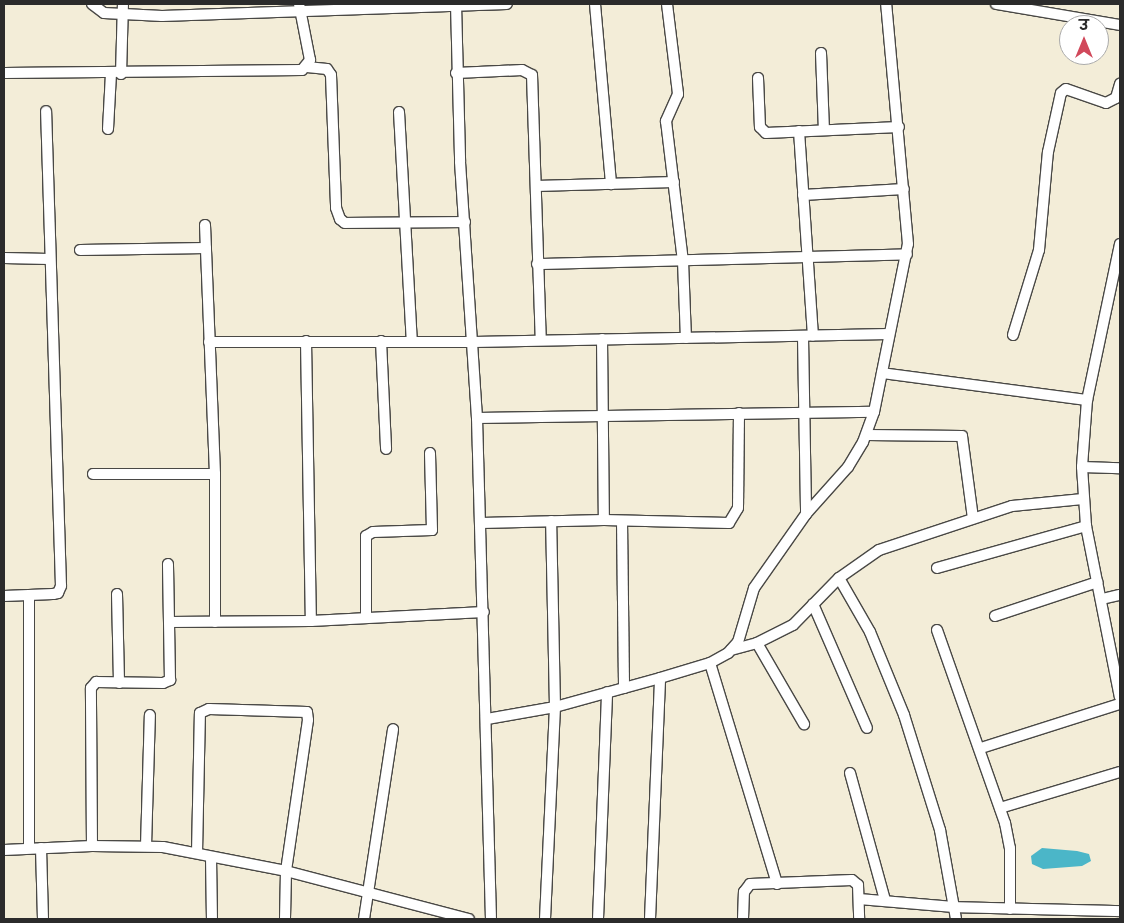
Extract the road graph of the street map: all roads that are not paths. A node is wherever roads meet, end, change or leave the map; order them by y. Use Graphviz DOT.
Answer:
graph roads {
  1 [pos="92,4"];
  2 [pos="215,4"];
  3 [pos="438,4"];
  4 [pos="456,4"];
  5 [pos="508,4"];
  6 [pos="595,4"];
  7 [pos="667,4"];
  8 [pos="886,4"];
  9 [pos="996,4"];
  10 [pos="388,6"];
  11 [pos="300,8"];
  12 [pos="123,9"];
  13 [pos="214,15"];
  14 [pos="1120,25"];
  15 [pos="821,53"];
  16 [pos="307,67"];
  17 [pos="4,73"];
  18 [pos="456,73"];
  19 [pos="116,74"];
  20 [pos="758,78"];
  21 [pos="1120,84"];
  22 [pos="46,111"];
  23 [pos="399,112"];
  24 [pos="899,127"];
  25 [pos="108,129"];
  26 [pos="824,130"];
  27 [pos="799,132"];
  28 [pos="674,182"];
  29 [pos="611,184"];
  30 [pos="536,186"];
  31 [pos="904,189"];
  32 [pos="803,195"];
  33 [pos="465,222"];
  34 [pos="406,224"];
  35 [pos="205,225"];
  36 [pos="1120,244"];
  37 [pos="206,248"];
  38 [pos="80,250"];
  39 [pos="907,254"];
  40 [pos="808,256"];
  41 [pos="4,258"];
  42 [pos="49,259"];
  43 [pos="683,261"];
  44 [pos="537,264"];
  45 [pos="1117,274"];
  46 [pos="889,334"];
  47 [pos="1013,335"];
  48 [pos="808,337"];
  49 [pos="686,338"];
  50 [pos="541,340"];
  51 [pos="602,340"];
  52 [pos="306,341"];
  53 [pos="381,341"];
  54 [pos="412,341"];
  55 [pos="209,342"];
  56 [pos="474,342"];
  57 [pos="882,373"];
  58 [pos="1087,400"];
  59 [pos="804,412"];
  60 [pos="874,412"];
  61 [pos="739,413"];
  62 [pos="604,416"];
  63 [pos="477,418"];
  64 [pos="867,435"];
  65 [pos="386,449"];
  66 [pos="430,453"];
  67 [pos="1082,467"];
  68 [pos="1120,468"];
  69 [pos="93,474"];
  70 [pos="215,474"];
  71 [pos="1082,498"];
  72 [pos="806,514"];
  73 [pos="973,518"];
  74 [pos="604,520"];
  75 [pos="622,521"];
  76 [pos="551,522"];
  77 [pos="481,523"];
  78 [pos="1086,526"];
  79 [pos="168,564"];
  80 [pos="937,568"];
  81 [pos="839,578"];
  82 [pos="1098,582"];
  83 [pos="117,594"];
  84 [pos="1120,595"];
  85 [pos="4,596"];
  86 [pos="30,596"];
  87 [pos="1102,599"];
  88 [pos="813,604"];
  89 [pos="484,612"];
  90 [pos="995,616"];
  91 [pos="366,618"];
  92 [pos="311,621"];
  93 [pos="169,622"];
  94 [pos="215,622"];
  95 [pos="937,630"];
  96 [pos="757,643"];
  97 [pos="731,650"];
  98 [pos="710,663"];
  99 [pos="660,678"];
  100 [pos="119,683"];
  101 [pos="624,688"];
  102 [pos="607,692"];
  103 [pos="1120,698"];
  104 [pos="1120,704"];
  105 [pos="555,707"];
  106 [pos="150,715"];
  107 [pos="487,719"];
  108 [pos="804,724"];
  109 [pos="867,728"];
  110 [pos="393,729"];
  111 [pos="981,748"];
  112 [pos="1120,772"];
  113 [pos="850,773"];
  114 [pos="1000,808"];
  115 [pos="92,846"];
  116 [pos="146,846"];
  117 [pos="29,848"];
  118 [pos="41,848"];
  119 [pos="4,850"];
  120 [pos="197,853"];
  121 [pos="212,857"];
  122 [pos="286,871"];
  123 [pos="777,884"];
  124 [pos="366,893"];
  125 [pos="859,898"];
  126 [pos="885,900"];
  127 [pos="954,907"];
  128 [pos="1010,908"];
  129 [pos="1120,912"];
  130 [pos="43,919"];
  131 [pos="212,919"];
  132 [pos="285,919"];
  133 [pos="364,919"];
  134 [pos="469,919"];
  135 [pos="491,919"];
  136 [pos="545,919"];
  137 [pos="598,919"];
  138 [pos="650,919"];
  139 [pos="743,919"];
  140 [pos="860,919"];
  141 [pos="956,919"];
  1 -- 12 [label="street"];
  2 -- 13 [label="street"];
  3 -- 4 [label="street"];
  3 -- 10 [label="street"];
  4 -- 5 [label="street"];
  4 -- 18 [label="street"];
  6 -- 29 [label="street"];
  7 -- 28 [label="street"];
  8 -- 24 [label="street"];
  9 -- 14 [label="street"];
  10 -- 11 [label="street"];
  11 -- 13 [label="street"];
  11 -- 16 [label="street"];
  12 -- 13 [label="street"];
  12 -- 19 [label="street"];
  15 -- 26 [label="street"];
  16 -- 19 [label="street"];
  16 -- 34 [label="street"];
  17 -- 19 [label="street"];
  18 -- 30 [label="street"];
  18 -- 33 [label="street"];
  19 -- 25 [label="street"];
  20 -- 27 [label="street"];
  21 -- 47 [label="street"];
  22 -- 42 [label="street"];
  23 -- 34 [label="street"];
  24 -- 26 [label="street"];
  24 -- 31 [label="street"];
  26 -- 27 [label="street"];
  27 -- 32 [label="street"];
  28 -- 29 [label="street"];
  28 -- 43 [label="street"];
  29 -- 30 [label="street"];
  30 -- 44 [label="street"];
  31 -- 32 [label="street"];
  31 -- 39 [label="street"];
  32 -- 40 [label="street"];
  33 -- 34 [label="street"];
  33 -- 56 [label="street"];
  34 -- 54 [label="street"];
  35 -- 37 [label="street"];
  36 -- 45 [label="street"];
  37 -- 38 [label="street"];
  37 -- 55 [label="street"];
  39 -- 40 [label="street"];
  39 -- 46 [label="street"];
  40 -- 43 [label="street"];
  40 -- 48 [label="street"];
  41 -- 42 [label="street"];
  42 -- 86 [label="street"];
  43 -- 44 [label="street"];
  43 -- 49 [label="street"];
  44 -- 50 [label="street"];
  45 -- 58 [label="street"];
  46 -- 48 [label="street"];
  46 -- 57 [label="street"];
  48 -- 49 [label="street"];
  48 -- 59 [label="street"];
  49 -- 51 [label="street"];
  50 -- 51 [label="street"];
  50 -- 56 [label="street"];
  51 -- 62 [label="street"];
  52 -- 53 [label="street"];
  52 -- 55 [label="street"];
  52 -- 92 [label="street"];
  53 -- 54 [label="street"];
  53 -- 65 [label="street"];
  54 -- 56 [label="street"];
  55 -- 70 [label="street"];
  56 -- 63 [label="street"];
  57 -- 58 [label="street"];
  57 -- 60 [label="street"];
  58 -- 67 [label="street"];
  59 -- 60 [label="street"];
  59 -- 61 [label="street"];
  59 -- 72 [label="street"];
  60 -- 64 [label="street"];
  61 -- 62 [label="street"];
  61 -- 75 [label="street"];
  62 -- 63 [label="street"];
  62 -- 74 [label="street"];
  63 -- 77 [label="street"];
  64 -- 72 [label="street"];
  64 -- 73 [label="street"];
  66 -- 91 [label="street"];
  67 -- 68 [label="street"];
  67 -- 71 [label="street"];
  69 -- 70 [label="street"];
  70 -- 94 [label="street"];
  71 -- 73 [label="street"];
  71 -- 78 [label="street"];
  72 -- 97 [label="street"];
  73 -- 81 [label="street"];
  74 -- 75 [label="street"];
  74 -- 76 [label="street"];
  75 -- 101 [label="street"];
  76 -- 77 [label="street"];
  76 -- 105 [label="street"];
  77 -- 89 [label="street"];
  78 -- 80 [label="street"];
  78 -- 82 [label="street"];
  79 -- 93 [label="street"];
  81 -- 88 [label="street"];
  81 -- 127 [label="street"];
  82 -- 87 [label="street"];
  82 -- 90 [label="street"];
  83 -- 100 [label="street"];
  84 -- 87 [label="street"];
  85 -- 86 [label="street"];
  86 -- 117 [label="street"];
  87 -- 103 [label="street"];
  88 -- 96 [label="street"];
  88 -- 109 [label="street"];
  89 -- 91 [label="street"];
  89 -- 107 [label="street"];
  91 -- 92 [label="street"];
  92 -- 94 [label="street"];
  93 -- 94 [label="street"];
  93 -- 100 [label="street"];
  95 -- 111 [label="street"];
  96 -- 97 [label="street"];
  96 -- 108 [label="street"];
  97 -- 98 [label="street"];
  98 -- 99 [label="street"];
  98 -- 123 [label="street"];
  99 -- 101 [label="street"];
  99 -- 138 [label="street"];
  100 -- 115 [label="street"];
  101 -- 102 [label="street"];
  102 -- 105 [label="street"];
  102 -- 137 [label="street"];
  104 -- 111 [label="street"];
  105 -- 107 [label="street"];
  105 -- 136 [label="street"];
  106 -- 116 [label="street"];
  107 -- 135 [label="street"];
  110 -- 124 [label="street"];
  111 -- 114 [label="street"];
  112 -- 114 [label="street"];
  113 -- 126 [label="street"];
  114 -- 128 [label="street"];
  115 -- 116 [label="street"];
  115 -- 118 [label="street"];
  116 -- 120 [label="street"];
  117 -- 118 [label="street"];
  117 -- 119 [label="street"];
  118 -- 130 [label="street"];
  120 -- 121 [label="street"];
  120 -- 122 [label="street"];
  121 -- 122 [label="street"];
  121 -- 131 [label="street"];
  122 -- 124 [label="street"];
  122 -- 132 [label="street"];
  123 -- 125 [label="street"];
  123 -- 139 [label="street"];
  124 -- 133 [label="street"];
  124 -- 134 [label="street"];
  125 -- 126 [label="street"];
  125 -- 140 [label="street"];
  126 -- 127 [label="street"];
  127 -- 128 [label="street"];
  127 -- 141 [label="street"];
  128 -- 129 [label="street"];
}
